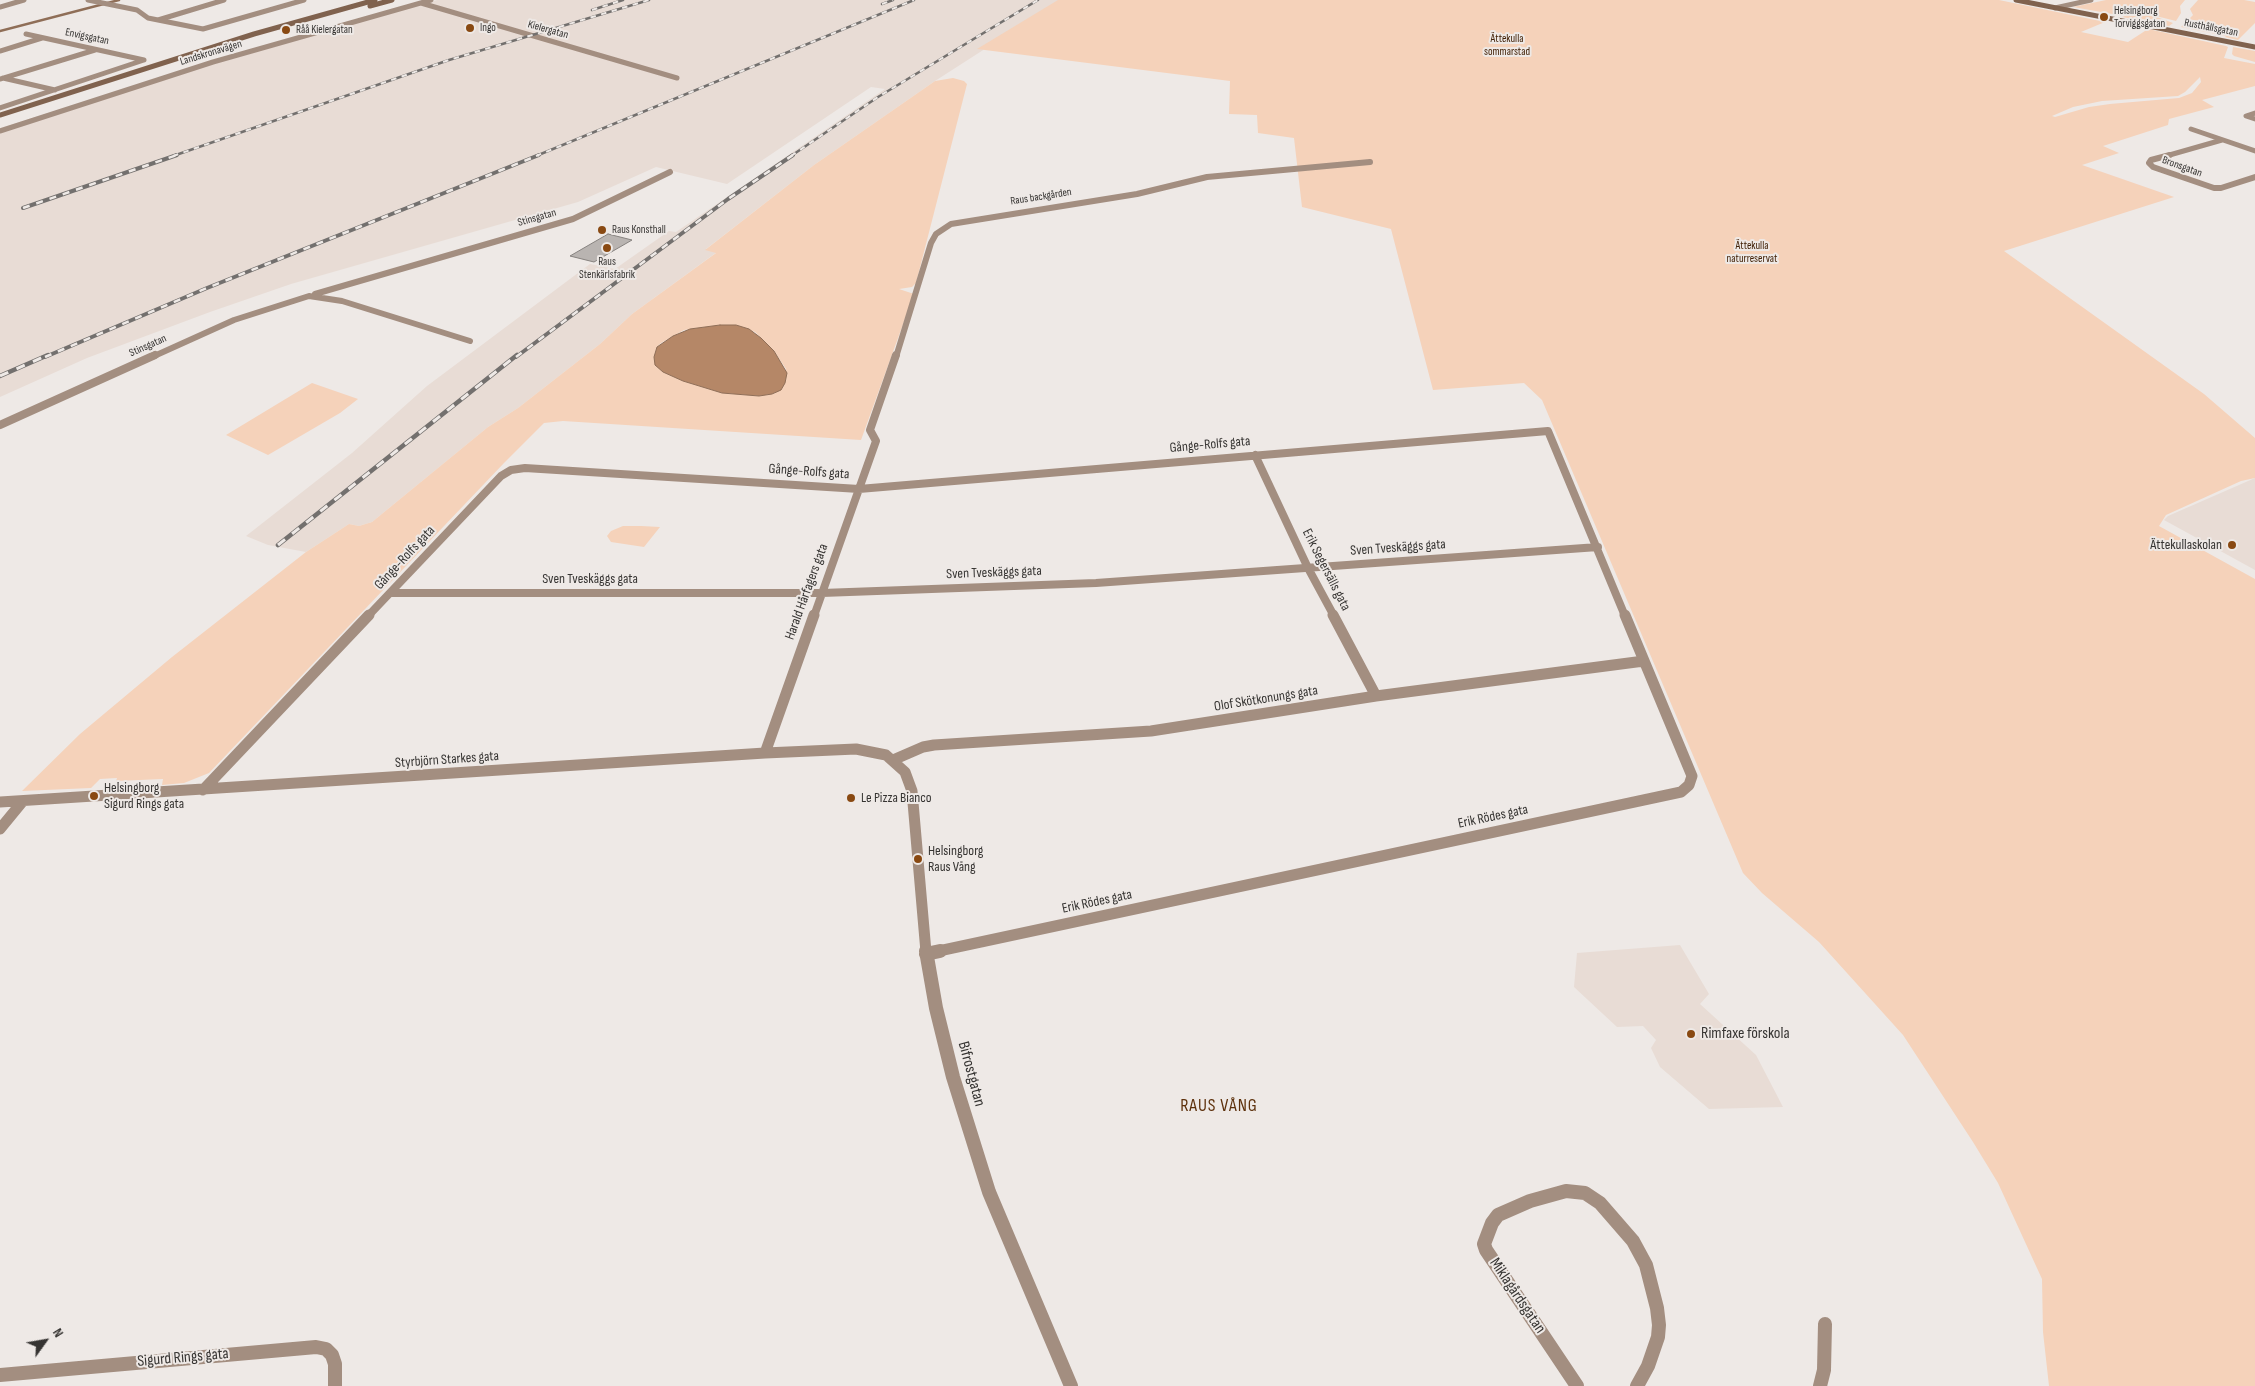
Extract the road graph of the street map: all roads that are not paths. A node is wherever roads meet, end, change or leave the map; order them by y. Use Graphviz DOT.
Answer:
graph roads {
  1 [pos="24,0"];
  2 [pos="88,0"];
  3 [pos="224,0"];
  4 [pos="304,0"];
  5 [pos="375,0"];
  6 [pos="392,0"];
  7 [pos="413,0"];
  8 [pos="431,0"];
  9 [pos="2016,0"];
  10 [pos="2091,0"];
  11 [pos="421,3"];
  12 [pos="0,7"];
  13 [pos="2055,8"];
  14 [pos="156,20"];
  15 [pos="26,34"];
  16 [pos="43,38"];
  17 [pos="229,43"];
  18 [pos="2255,47"];
  19 [pos="96,50"];
  20 [pos="0,51"];
  21 [pos="1,78"];
  22 [pos="677,78"];
  23 [pos="55,90"];
  24 [pos="0,108"];
  25 [pos="2255,114"];
  26 [pos="0,115"];
  27 [pos="2255,119"];
  28 [pos="2191,130"];
  29 [pos="0,131"];
  30 [pos="2222,140"];
  31 [pos="2255,151"];
  32 [pos="1370,162"];
  33 [pos="670,172"];
  34 [pos="2255,177"];
  35 [pos="309,296"];
  36 [pos="470,341"];
  37 [pos="0,424"];
  38 [pos="1548,430"];
  39 [pos="876,441"];
  40 [pos="1255,455"];
  41 [pos="859,489"];
  42 [pos="1598,547"];
  43 [pos="1308,568"];
  44 [pos="391,593"];
  45 [pos="822,593"];
  46 [pos="1644,661"];
  47 [pos="1376,696"];
  48 [pos="765,753"];
  49 [pos="893,760"];
  50 [pos="203,790"];
  51 [pos="23,801"];
  52 [pos="0,802"];
  53 [pos="0,829"];
  54 [pos="926,954"];
  55 [pos="1824,1324"];
  56 [pos="0,1375"];
  57 [pos="335,1386"];
  58 [pos="1071,1386"];
  59 [pos="1577,1386"];
  60 [pos="1637,1386"];
  61 [pos="1820,1386"];
  1 -- 12 [label="street"];
  2 -- 14 [label="street"];
  3 -- 14 [label="street"];
  4 -- 14 [label="street"];
  5 -- 17 [label="main road, Landskronavägen"];
  6 -- 17 [label="main road, Landskronavägen"];
  7 -- 11 [label="street, Kielergatan"];
  8 -- 11 [label="street, Landskronavägen"];
  9 -- 13 [label="main road, Rusthållsgatan"];
  10 -- 13 [label="street"];
  11 -- 22 [label="street, Kielergatan"];
  11 -- 29 [label="street, Landskronavägen"];
  13 -- 18 [label="main road, Rusthållsgatan"];
  15 -- 16 [label="street, Envigsgatan"];
  16 -- 19 [label="street, Envigsgatan"];
  16 -- 20 [label="street"];
  17 -- 26 [label="main road, Landskronavägen"];
  19 -- 21 [label="street"];
  19 -- 23 [label="street, Envigsgatan"];
  21 -- 23 [label="street"];
  23 -- 24 [label="street"];
  25 -- 27 [label="street"];
  28 -- 30 [label="street"];
  30 -- 31 [label="street"];
  30 -- 34 [label="street, Bronsgatan"];
  32 -- 39 [label="street, Raus backgården"];
  33 -- 35 [label="street, Stinsgatan"];
  35 -- 36 [label="street, Stinsgatan"];
  35 -- 37 [label="street, Stinsgatan"];
  38 -- 40 [label="street, Gånge-Rolfs gata"];
  38 -- 42 [label="street, Erik Rödes gata"];
  39 -- 41 [label="street, Harald Hårfagers gata"];
  40 -- 41 [label="street, Gånge-Rolfs gata"];
  40 -- 43 [label="street, Erik Segersälls gata"];
  41 -- 44 [label="street, Gånge-Rolfs gata"];
  41 -- 45 [label="street, Harald Hårfagers gata"];
  42 -- 43 [label="street, Sven Tveskäggs gata"];
  42 -- 46 [label="street, Erik Rödes gata"];
  43 -- 45 [label="street, Sven Tveskäggs gata"];
  43 -- 47 [label="street, Erik Segersälls gata"];
  44 -- 45 [label="street, Sven Tveskäggs gata"];
  44 -- 50 [label="street, Gånge-Rolfs gata"];
  45 -- 48 [label="street, Harald Hårfagers gata"];
  46 -- 47 [label="street, Olof Skötkonungs gata"];
  46 -- 54 [label="street, Erik Rödes gata"];
  47 -- 49 [label="street, Olof Skötkonungs gata"];
  48 -- 49 [label="street, Styrbjörn Starkes gata"];
  48 -- 50 [label="street, Styrbjörn Starkes gata"];
  49 -- 54 [label="street, Bifrostgatan"];
  50 -- 51 [label="street, Styrbjörn Starkes gata"];
  51 -- 52 [label="street, Styrbjörn Starkes gata"];
  51 -- 53 [label="street"];
  54 -- 58 [label="street, Bifrostgatan"];
  55 -- 61 [label="street"];
  56 -- 57 [label="street, Sigurd Rings gata"];
  59 -- 60 [label="street, Miklagårdsgatan"];
}
